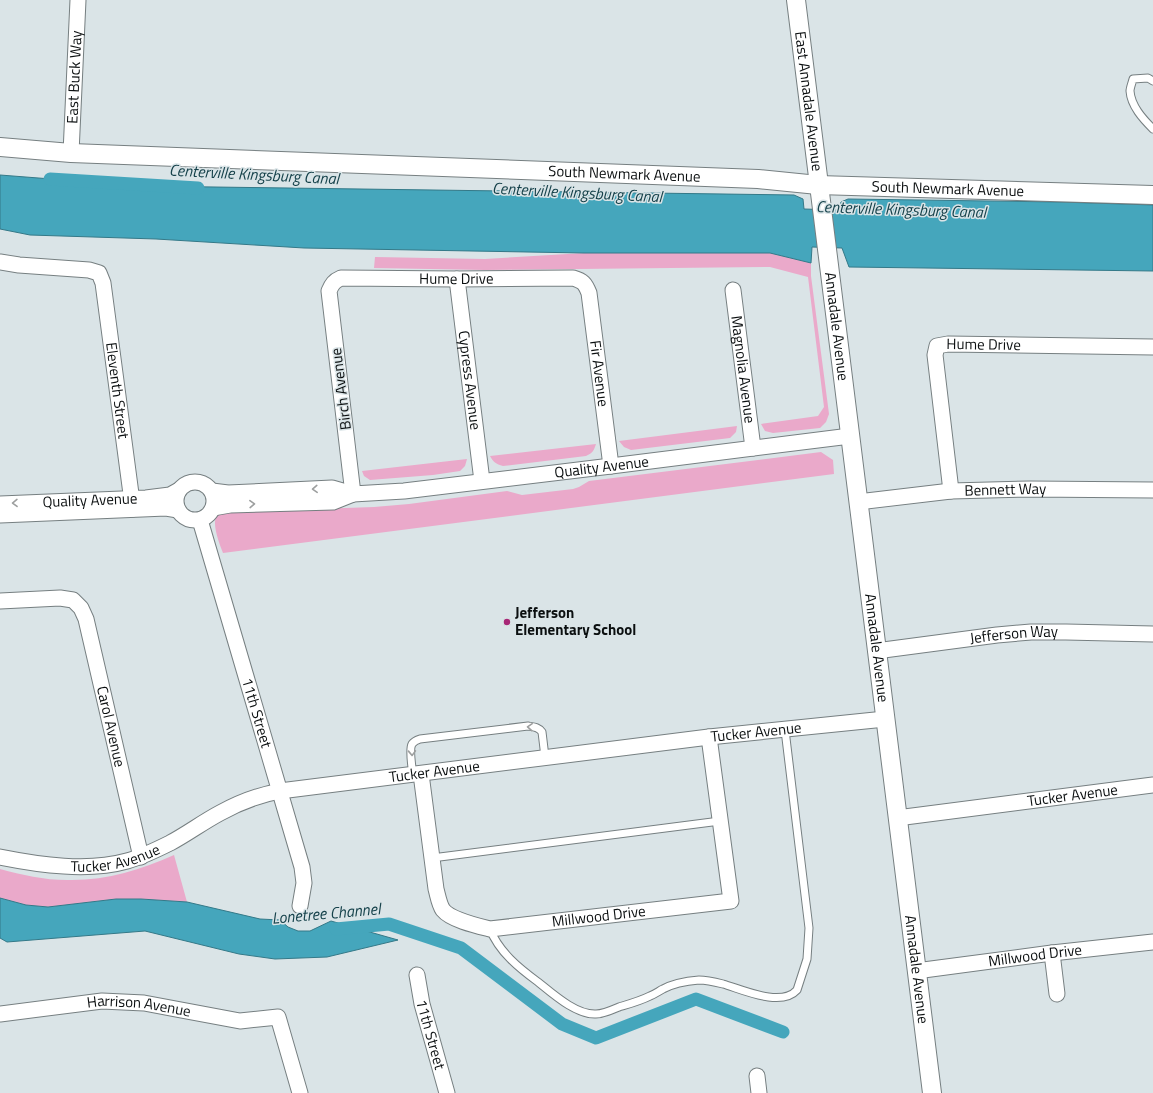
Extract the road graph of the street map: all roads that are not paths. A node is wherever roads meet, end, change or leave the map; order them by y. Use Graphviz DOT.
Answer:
graph roads {
  1 [pos="78,0"];
  2 [pos="796,0"];
  3 [pos="1153,81"];
  4 [pos="1153,129"];
  5 [pos="0,147"];
  6 [pos="71,153"];
  7 [pos="818,185"];
  8 [pos="1153,195"];
  9 [pos="821,203"];
  10 [pos="0,262"];
  11 [pos="457,279"];
  12 [pos="583,282"];
  13 [pos="332,285"];
  14 [pos="733,290"];
  15 [pos="1153,347"];
  16 [pos="850,436"];
  17 [pos="753,448"];
  18 [pos="611,466"];
  19 [pos="482,481"];
  20 [pos="179,490"];
  21 [pos="1153,490"];
  22 [pos="951,491"];
  23 [pos="212,492"];
  24 [pos="353,494"];
  25 [pos="858,502"];
  26 [pos="0,504"];
  27 [pos="133,504"];
  28 [pos="213,508"];
  29 [pos="178,510"];
  30 [pos="0,515"];
  31 [pos="200,520"];
  32 [pos="0,601"];
  33 [pos="1153,634"];
  34 [pos="876,651"];
  35 [pos="885,719"];
  36 [pos="785,730"];
  37 [pos="709,737"];
  38 [pos="545,757"];
  39 [pos="417,774"];
  40 [pos="1153,785"];
  41 [pos="280,791"];
  42 [pos="897,818"];
  43 [pos="720,821"];
  44 [pos="141,857"];
  45 [pos="0,858"];
  46 [pos="432,858"];
  47 [pos="300,906"];
  48 [pos="490,929"];
  49 [pos="1153,942"];
  50 [pos="1052,953"];
  51 [pos="916,971"];
  52 [pos="417,975"];
  53 [pos="1057,994"];
  54 [pos="0,1014"];
  55 [pos="757,1076"];
  56 [pos="300,1093"];
  57 [pos="448,1093"];
  58 [pos="759,1093"];
  59 [pos="932,1093"];
  1 -- 6 [label="street, East Buck Way"];
  2 -- 7 [label="street, East Annadale Avenue"];
  3 -- 4 [label="lane"];
  5 -- 6 [label="street, South Newmark Avenue"];
  6 -- 7 [label="street, South Newmark Avenue"];
  7 -- 8 [label="street, South Newmark Avenue"];
  7 -- 9 [label="street, East Annadale Avenue"];
  9 -- 16 [label="street, Annadale Avenue"];
  10 -- 27 [label="street, Eleventh Street"];
  11 -- 12 [label="street, Hume Drive"];
  11 -- 13 [label="street, Hume Drive"];
  11 -- 19 [label="street, Cypress Avenue"];
  12 -- 18 [label="street, Fir Avenue"];
  13 -- 24 [label="street, Birch Avenue"];
  14 -- 17 [label="street, Magnolia Avenue"];
  15 -- 22 [label="street, Hume Drive"];
  16 -- 17 [label="street, Quality Avenue"];
  16 -- 25 [label="street, Annadale Avenue"];
  17 -- 18 [label="street, Quality Avenue"];
  18 -- 19 [label="street, Quality Avenue"];
  19 -- 24 [label="street, Quality Avenue"];
  20 -- 23 [label="street"];
  20 -- 27 [label="street, Quality Avenue"];
  20 -- 29 [label="street"];
  21 -- 22 [label="street, Bennett Way"];
  22 -- 25 [label="street, Bennett Way"];
  24 -- 23 [label="street, Quality Avenue, one-way"];
  23 -- 28 [label="street"];
  28 -- 24 [label="street, Quality Avenue, one-way"];
  25 -- 34 [label="street, Annadale Avenue"];
  27 -- 26 [label="street, Quality Avenue, one-way"];
  27 -- 29 [label="street, Quality Avenue"];
  27 -- 30 [label="street, Quality Avenue"];
  28 -- 31 [label="street"];
  29 -- 31 [label="street"];
  31 -- 41 [label="street, 11th Street"];
  32 -- 44 [label="street, Carol Avenue"];
  33 -- 34 [label="street, Jefferson Way"];
  34 -- 35 [label="street, Annadale Avenue"];
  35 -- 36 [label="street, Tucker Avenue"];
  35 -- 42 [label="street, Annadale Avenue"];
  36 -- 37 [label="street, Tucker Avenue"];
  36 -- 48 [label="lane"];
  37 -- 38 [label="street, Tucker Avenue"];
  37 -- 43 [label="street, Millwood Drive"];
  38 -- 39 [label="street, Tucker Avenue"];
  38 -- 39 [label="lane, one-way"];
  39 -- 41 [label="street, Tucker Avenue"];
  39 -- 46 [label="street, Millwood Drive"];
  40 -- 42 [label="street, Tucker Avenue"];
  41 -- 44 [label="street, Tucker Avenue"];
  41 -- 47 [label="street, 11th Street"];
  42 -- 51 [label="street, Annadale Avenue"];
  43 -- 46 [label="lane"];
  43 -- 48 [label="street, Millwood Drive"];
  44 -- 45 [label="street, Tucker Avenue"];
  46 -- 48 [label="street, Millwood Drive"];
  49 -- 50 [label="street, Millwood Drive"];
  50 -- 51 [label="street, Millwood Drive"];
  50 -- 53 [label="street"];
  51 -- 59 [label="street, Annadale Avenue"];
  52 -- 57 [label="street, 11th Street"];
  54 -- 56 [label="street, Harrison Avenue"];
  55 -- 58 [label="street"];
}
